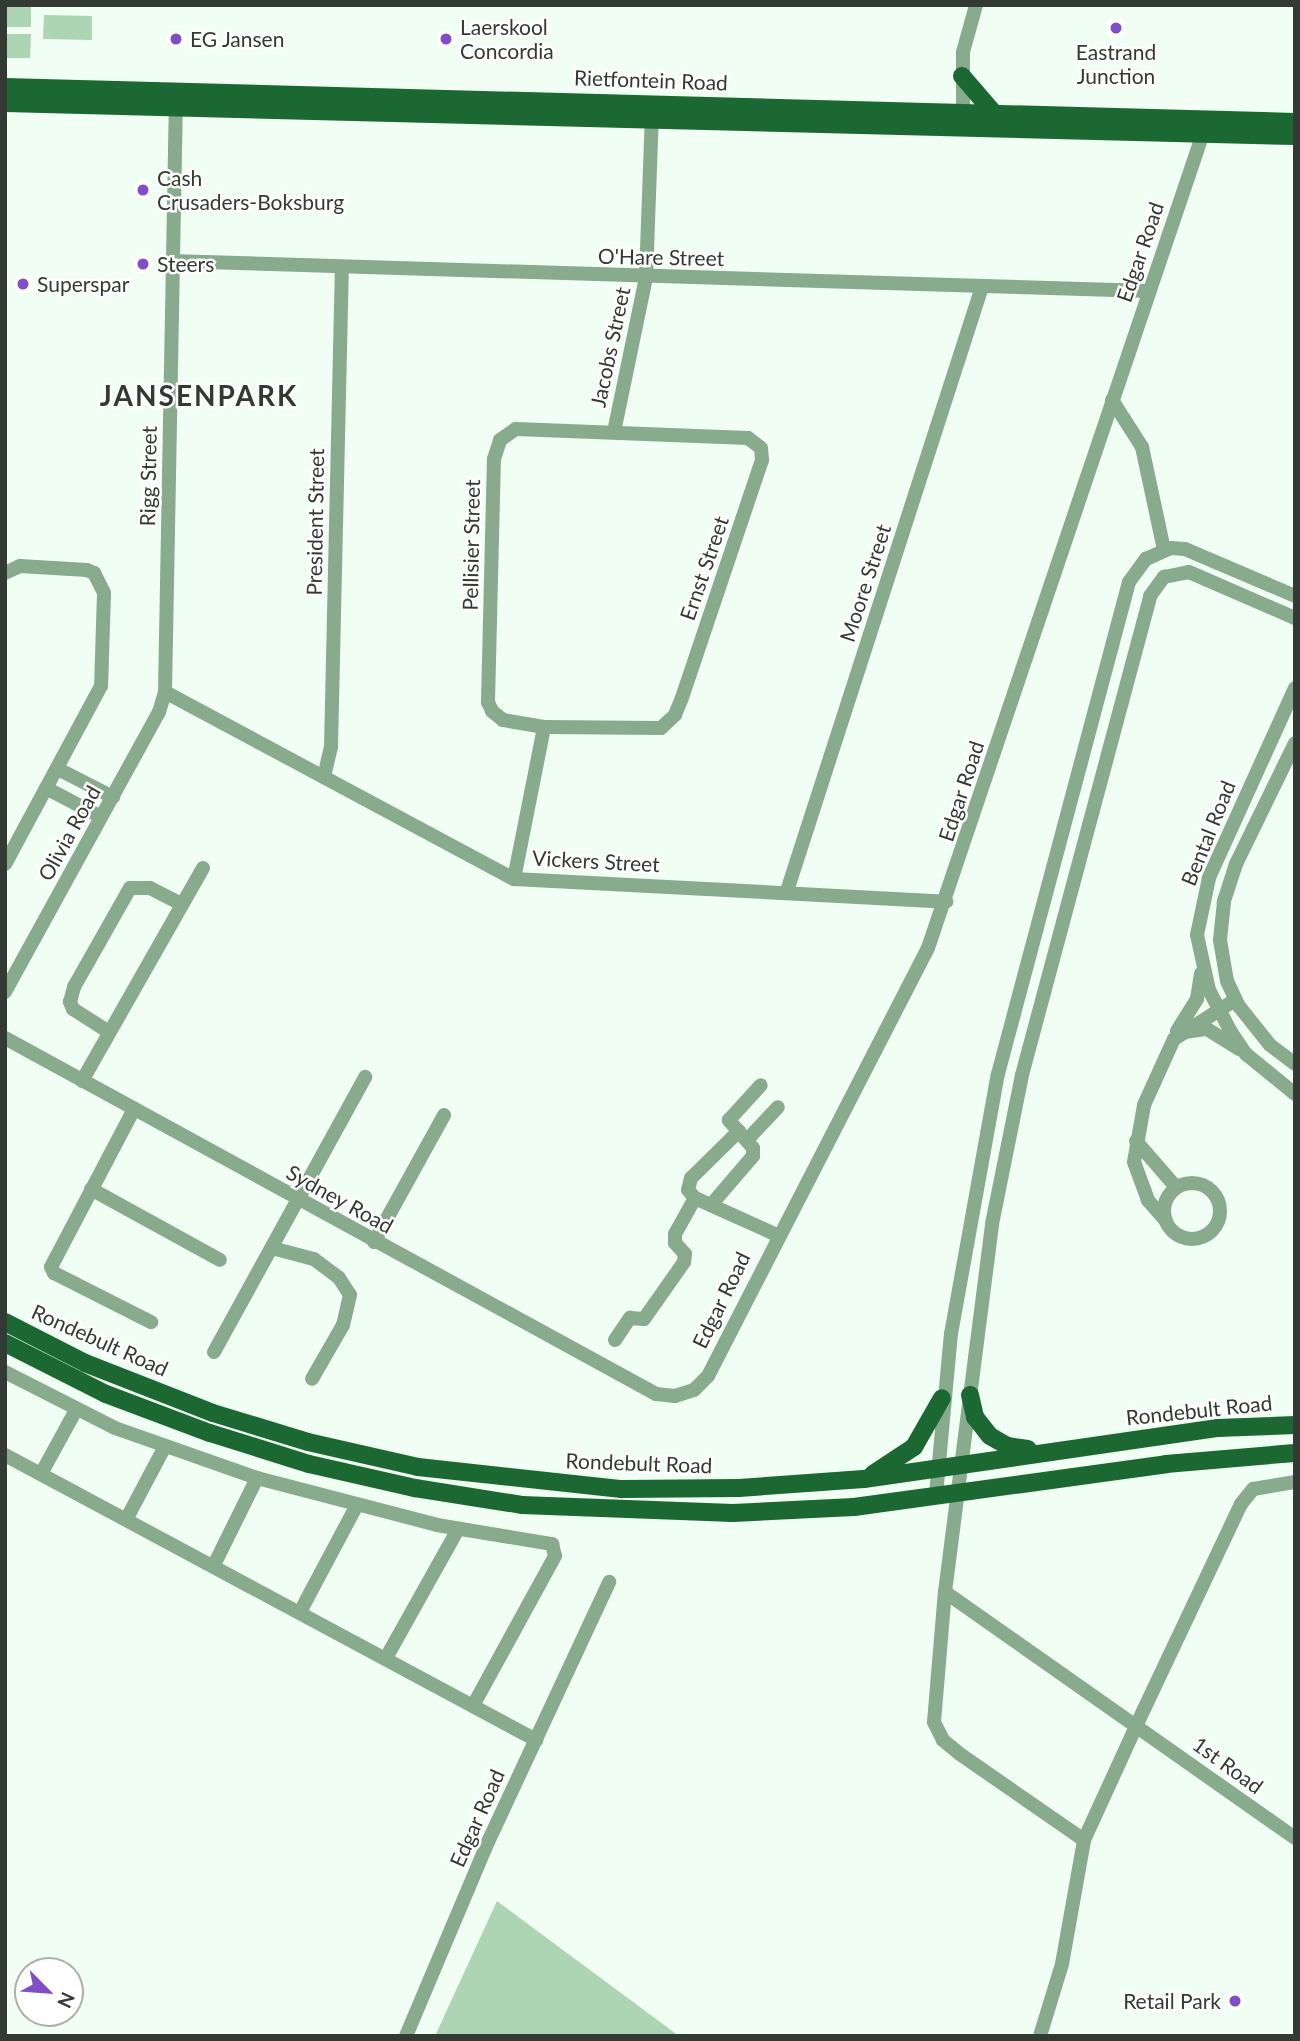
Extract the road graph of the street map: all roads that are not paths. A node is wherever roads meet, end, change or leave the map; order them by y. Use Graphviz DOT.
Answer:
graph roads {
  1 [pos="976,5"];
  2 [pos="962,76"];
  3 [pos="5,87"];
  4 [pos="332,95"];
  5 [pos="176,100"];
  6 [pos="5,103"];
  7 [pos="652,111"];
  8 [pos="993,112"];
  9 [pos="333,114"];
  10 [pos="963,120"];
  11 [pos="1295,122"];
  12 [pos="1203,133"];
  13 [pos="1295,136"];
  14 [pos="172,261"];
  15 [pos="342,267"];
  16 [pos="646,277"];
  17 [pos="982,288"];
  18 [pos="1149,291"];
  19 [pos="1112,400"];
  20 [pos="614,432"];
  21 [pos="1164,550"];
  22 [pos="5,573"];
  23 [pos="1295,596"];
  24 [pos="1295,618"];
  25 [pos="1295,688"];
  26 [pos="165,692"];
  27 [pos="544,727"];
  28 [pos="1295,743"];
  29 [pos="58,769"];
  30 [pos="324,777"];
  31 [pos="46,788"];
  32 [pos="113,797"];
  33 [pos="102,817"];
  34 [pos="5,864"];
  35 [pos="203,868"];
  36 [pos="514,879"];
  37 [pos="787,891"];
  38 [pos="946,902"];
  39 [pos="180,903"];
  40 [pos="1202,969"];
  41 [pos="5,992"];
  42 [pos="1236,1000"];
  43 [pos="1218,1010"];
  44 [pos="109,1032"];
  45 [pos="1175,1037"];
  46 [pos="5,1038"];
  47 [pos="1246,1054"];
  48 [pos="1295,1064"];
  49 [pos="365,1077"];
  50 [pos="82,1081"];
  51 [pos="761,1085"];
  52 [pos="1295,1094"];
  53 [pos="778,1107"];
  54 [pos="134,1110"];
  55 [pos="444,1115"];
  56 [pos="743,1135"];
  57 [pos="1136,1141"];
  58 [pos="1176,1187"];
  59 [pos="90,1189"];
  60 [pos="695,1198"];
  61 [pos="300,1201"];
  62 [pos="711,1206"];
  63 [pos="1166,1221"];
  64 [pos="777,1235"];
  65 [pos="373,1242"];
  66 [pos="272,1248"];
  67 [pos="220,1260"];
  68 [pos="5,1322"];
  69 [pos="150,1322"];
  70 [pos="615,1340"];
  71 [pos="5,1343"];
  72 [pos="214,1352"];
  73 [pos="5,1372"];
  74 [pos="313,1379"];
  75 [pos="656,1394"];
  76 [pos="970,1395"];
  77 [pos="942,1398"];
  78 [pos="76,1410"];
  79 [pos="1295,1418"];
  80 [pos="1268,1425"];
  81 [pos="1295,1425"];
  82 [pos="164,1448"];
  83 [pos="1044,1451"];
  84 [pos="1295,1453"];
  85 [pos="5,1455"];
  86 [pos="961,1466"];
  87 [pos="937,1469"];
  88 [pos="41,1474"];
  89 [pos="257,1478"];
  90 [pos="864,1479"];
  91 [pos="1295,1482"];
  92 [pos="958,1492"];
  93 [pos="936,1495"];
  94 [pos="357,1505"];
  95 [pos="127,1518"];
  96 [pos="458,1529"];
  97 [pos="214,1565"];
  98 [pos="609,1582"];
  99 [pos="945,1592"];
  100 [pos="300,1612"];
  101 [pos="386,1658"];
  102 [pos="473,1706"];
  103 [pos="1137,1724"];
  104 [pos="536,1740"];
  105 [pos="1295,1838"];
  106 [pos="1084,1840"];
  107 [pos="406,2036"];
  108 [pos="1040,2036"];
  1 -- 2 [label="street"];
  2 -- 8 [label="main road"];
  2 -- 10 [label="street"];
  3 -- 5 [label="main road, Rietfontein Road"];
  4 -- 5 [label="main road, Rietfontein Road"];
  4 -- 7 [label="main road, Rietfontein Road"];
  4 -- 9 [label="main road"];
  5 -- 6 [label="main road, Rietfontein Road"];
  5 -- 9 [label="main road, Rietfontein Road"];
  5 -- 14 [label="street, Rigg Street"];
  7 -- 9 [label="main road, Rietfontein Road"];
  7 -- 10 [label="main road, Rietfontein Road"];
  7 -- 16 [label="street, Jacobs Street"];
  8 -- 10 [label="main road, Rietfontein Road"];
  8 -- 11 [label="main road, Rietfontein Road"];
  10 -- 12 [label="main road, Rietfontein Road"];
  12 -- 13 [label="main road, Rietfontein Road"];
  12 -- 18 [label="street, Edgar Road"];
  14 -- 15 [label="street, O'Hare Street"];
  14 -- 26 [label="street, Rigg Street"];
  15 -- 16 [label="street, O'Hare Street"];
  15 -- 30 [label="street, President Street"];
  16 -- 17 [label="street, O'Hare Street"];
  16 -- 20 [label="street, Jacobs Street"];
  17 -- 18 [label="street, O'Hare Street"];
  17 -- 37 [label="street, Moore Street"];
  18 -- 19 [label="street, Edgar Road"];
  19 -- 21 [label="street"];
  19 -- 38 [label="street, Edgar Road"];
  20 -- 27 [label="street, Pellisier Street"];
  20 -- 27 [label="street, Ernst Street"];
  21 -- 23 [label="street"];
  21 -- 77 [label="street"];
  22 -- 29 [label="street"];
  24 -- 76 [label="street"];
  25 -- 40 [label="street, Bental Road"];
  26 -- 30 [label="street, Vickers Street"];
  26 -- 32 [label="street, Olivia Road"];
  27 -- 36 [label="street"];
  28 -- 42 [label="street, Bental Road"];
  29 -- 31 [label="street"];
  29 -- 32 [label="street"];
  30 -- 36 [label="street, Vickers Street"];
  31 -- 33 [label="street"];
  31 -- 34 [label="street"];
  32 -- 33 [label="street, Olivia Road"];
  33 -- 41 [label="street, Olivia Road"];
  35 -- 39 [label="street"];
  36 -- 37 [label="street, Vickers Street"];
  37 -- 38 [label="street, Vickers Street"];
  38 -- 64 [label="street, Edgar Road"];
  39 -- 44 [label="street"];
  39 -- 44 [label="street"];
  40 -- 43 [label="street, Bental Road"];
  40 -- 45 [label="street"];
  42 -- 43 [label="street"];
  42 -- 48 [label="street, Bental Road"];
  43 -- 45 [label="street"];
  43 -- 47 [label="street, Bental Road"];
  44 -- 50 [label="street"];
  45 -- 47 [label="street"];
  45 -- 57 [label="street"];
  46 -- 50 [label="street, Sydney Road"];
  47 -- 52 [label="street, Bental Road"];
  49 -- 61 [label="street"];
  50 -- 54 [label="street, Sydney Road"];
  51 -- 56 [label="street"];
  53 -- 56 [label="street"];
  54 -- 59 [label="street"];
  54 -- 61 [label="street, Sydney Road"];
  55 -- 65 [label="street"];
  56 -- 60 [label="street"];
  56 -- 62 [label="street"];
  57 -- 58 [label="street"];
  57 -- 63 [label="street"];
  58 -- 63 [label="street"];
  58 -- 63 [label="street"];
  59 -- 67 [label="street"];
  59 -- 69 [label="street"];
  60 -- 62 [label="street"];
  60 -- 70 [label="street"];
  61 -- 65 [label="street, Sydney Road"];
  61 -- 66 [label="street"];
  62 -- 64 [label="street"];
  64 -- 75 [label="street, Edgar Road"];
  65 -- 75 [label="street, Sydney Road"];
  66 -- 72 [label="street"];
  66 -- 74 [label="street"];
  68 -- 90 [label="main road, Rondebult Road"];
  71 -- 93 [label="main road, Rondebult Road"];
  73 -- 78 [label="street"];
  76 -- 83 [label="main road"];
  76 -- 86 [label="street"];
  77 -- 87 [label="street"];
  77 -- 90 [label="main road"];
  78 -- 82 [label="street"];
  78 -- 88 [label="street"];
  79 -- 80 [label="main road"];
  80 -- 81 [label="main road, Rondebult Road"];
  80 -- 83 [label="main road, Rondebult Road"];
  82 -- 89 [label="street"];
  82 -- 95 [label="street"];
  83 -- 86 [label="main road, Rondebult Road"];
  84 -- 92 [label="main road, Rondebult Road"];
  85 -- 88 [label="street"];
  86 -- 87 [label="main road, Rondebult Road"];
  86 -- 92 [label="street"];
  87 -- 90 [label="main road, Rondebult Road"];
  87 -- 93 [label="street"];
  88 -- 95 [label="street"];
  89 -- 94 [label="street"];
  89 -- 97 [label="street"];
  91 -- 103 [label="street"];
  92 -- 93 [label="main road, Rondebult Road"];
  92 -- 99 [label="street"];
  94 -- 96 [label="street"];
  94 -- 100 [label="street"];
  95 -- 97 [label="street"];
  96 -- 101 [label="street"];
  96 -- 102 [label="street"];
  97 -- 100 [label="street"];
  98 -- 104 [label="street, Edgar Road"];
  99 -- 103 [label="street, 1st Road"];
  99 -- 106 [label="street"];
  100 -- 101 [label="street"];
  101 -- 102 [label="street"];
  102 -- 104 [label="street"];
  103 -- 105 [label="street, 1st Road"];
  103 -- 106 [label="street"];
  104 -- 107 [label="street, Edgar Road"];
  106 -- 108 [label="street"];
}
